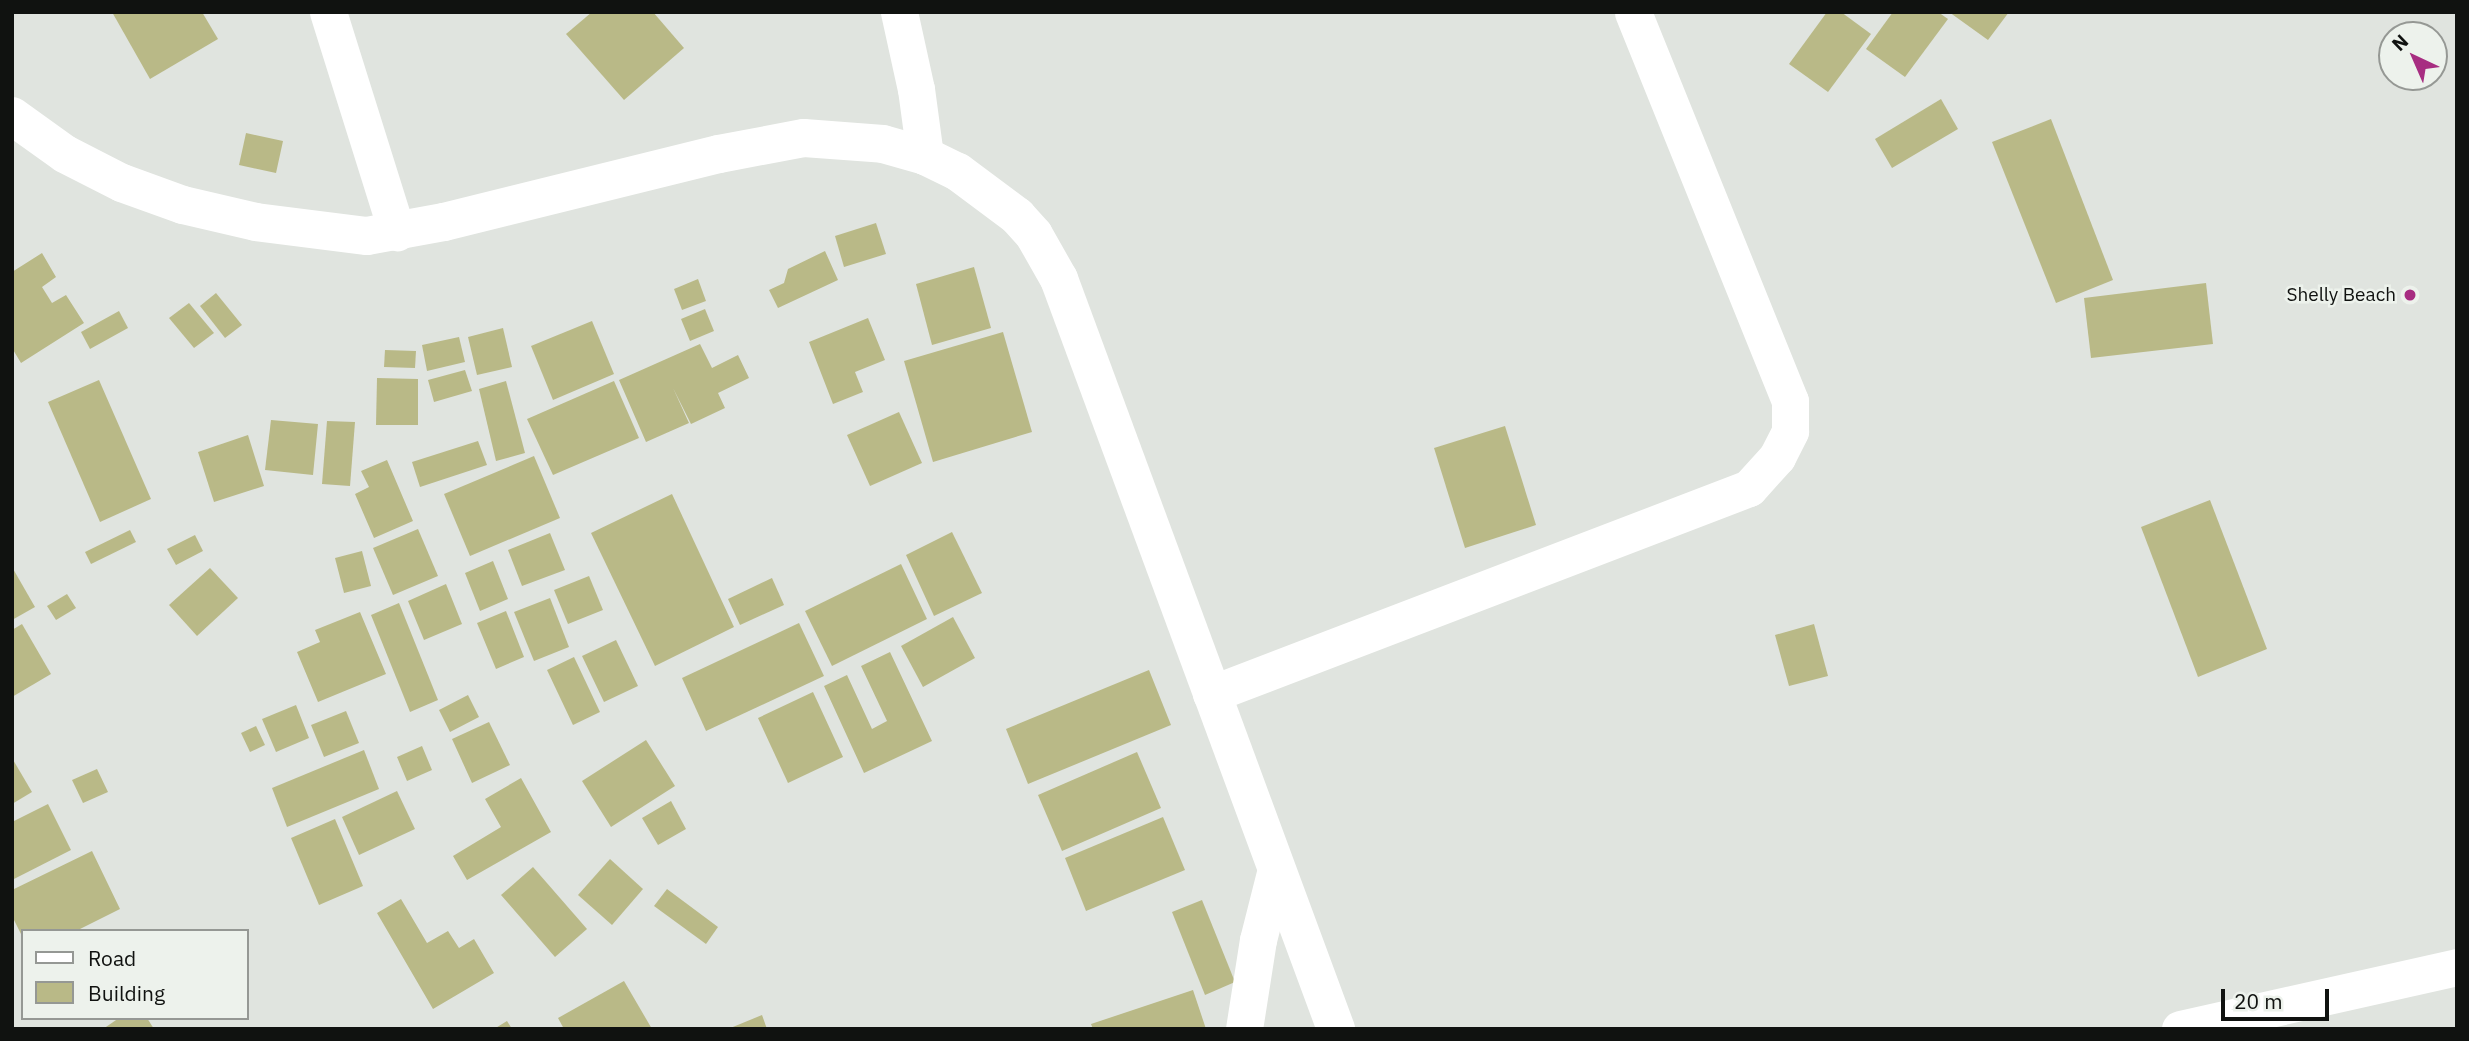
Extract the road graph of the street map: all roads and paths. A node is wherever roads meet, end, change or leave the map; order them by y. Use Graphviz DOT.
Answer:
graph roads {
  1 [pos="328,12"];
  2 [pos="899,12"];
  3 [pos="1633,12"];
  4 [pos="12,116"];
  5 [pos="925,156"];
  6 [pos="397,232"];
  7 [pos="1211,694"];
  8 [pos="1276,869"];
  9 [pos="2457,967"];
  10 [pos="1244,1029"];
  11 [pos="1336,1029"];
  12 [pos="2180,1029"];
  1 -- 6 [label="street"];
  2 -- 5 [label="street"];
  3 -- 7 [label="street"];
  4 -- 6 [label="street"];
  5 -- 6 [label="street"];
  5 -- 7 [label="street"];
  7 -- 8 [label="street"];
  8 -- 10 [label="street"];
  8 -- 11 [label="street"];
  9 -- 12 [label="street"];
}
